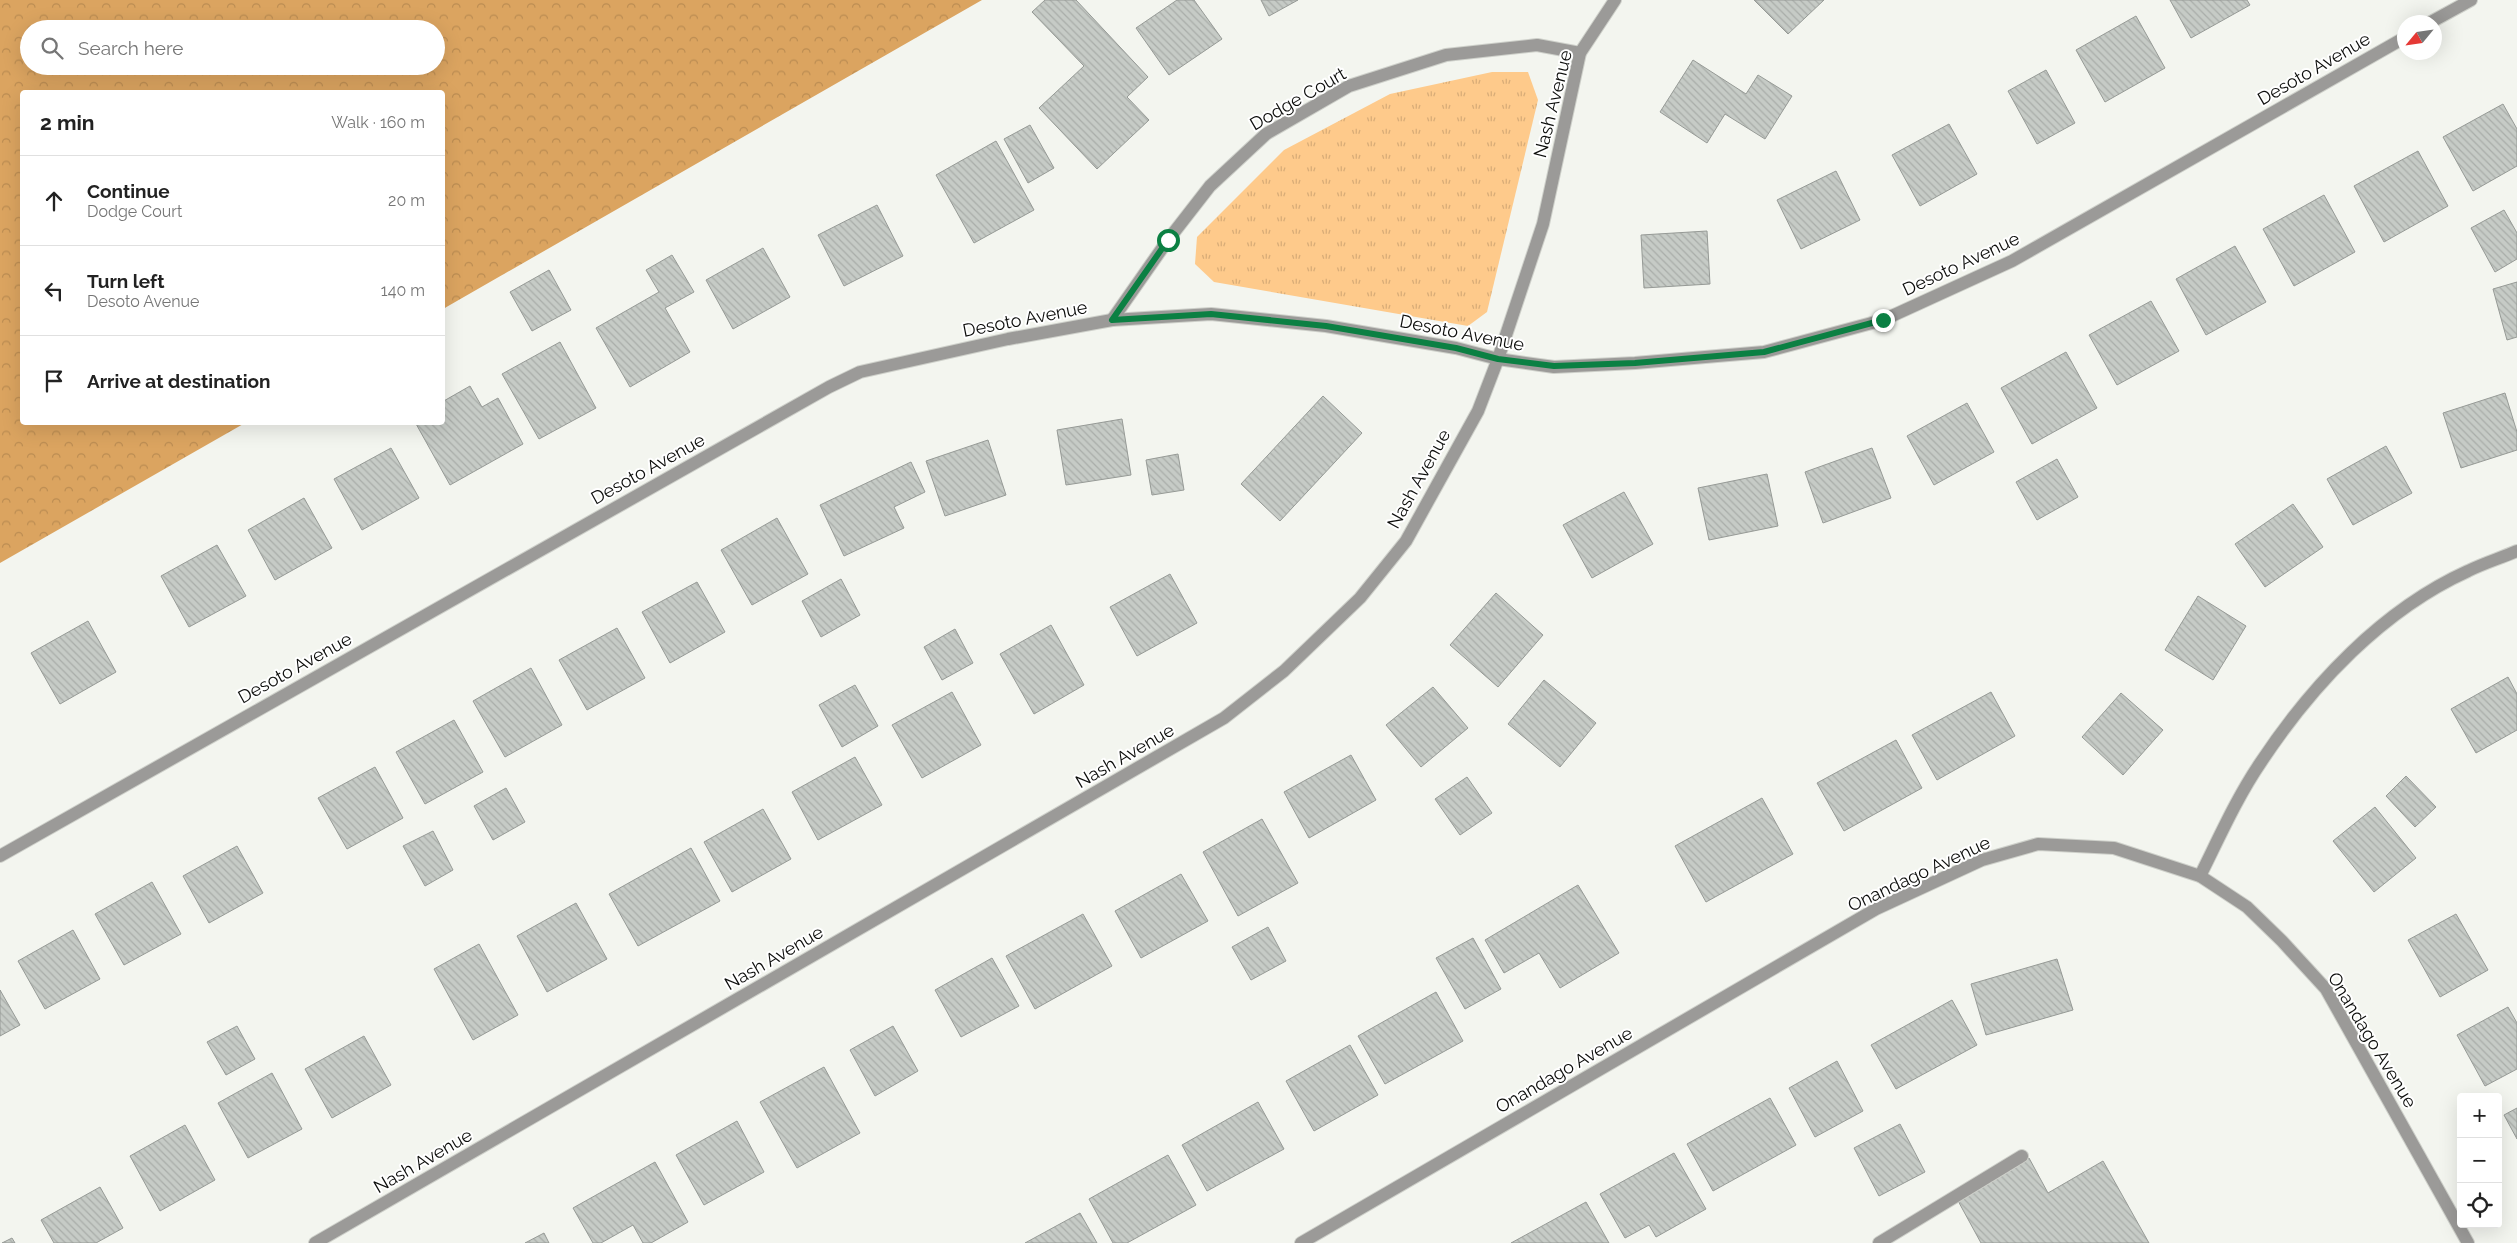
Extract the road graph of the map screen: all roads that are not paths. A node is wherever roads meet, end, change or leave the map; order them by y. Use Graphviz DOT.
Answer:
graph roads {
  1 [pos="1615,0"];
  2 [pos="2471,0"];
  3 [pos="2442,16"];
  4 [pos="2397,42"];
  5 [pos="1580,53"];
  6 [pos="1112,320"];
  7 [pos="1498,359"];
  8 [pos="2517,551"];
  9 [pos="0,856"];
  10 [pos="2200,876"];
  11 [pos="2022,1156"];
  12 [pos="315,1243"];
  13 [pos="1301,1243"];
  14 [pos="1879,1243"];
  15 [pos="2468,1243"];
  1 -- 5 [label="street, Nash Avenue"];
  2 -- 3 [label="street"];
  4 -- 7 [label="street, Desoto Avenue"];
  5 -- 6 [label="street, Dodge Court"];
  5 -- 7 [label="street, Nash Avenue"];
  6 -- 7 [label="street, Desoto Avenue"];
  6 -- 9 [label="street, Desoto Avenue"];
  7 -- 12 [label="street, Nash Avenue"];
  8 -- 10 [label="street"];
  10 -- 13 [label="street, Onandago Avenue"];
  10 -- 15 [label="street, Onandago Avenue"];
  11 -- 14 [label="street"];
}
